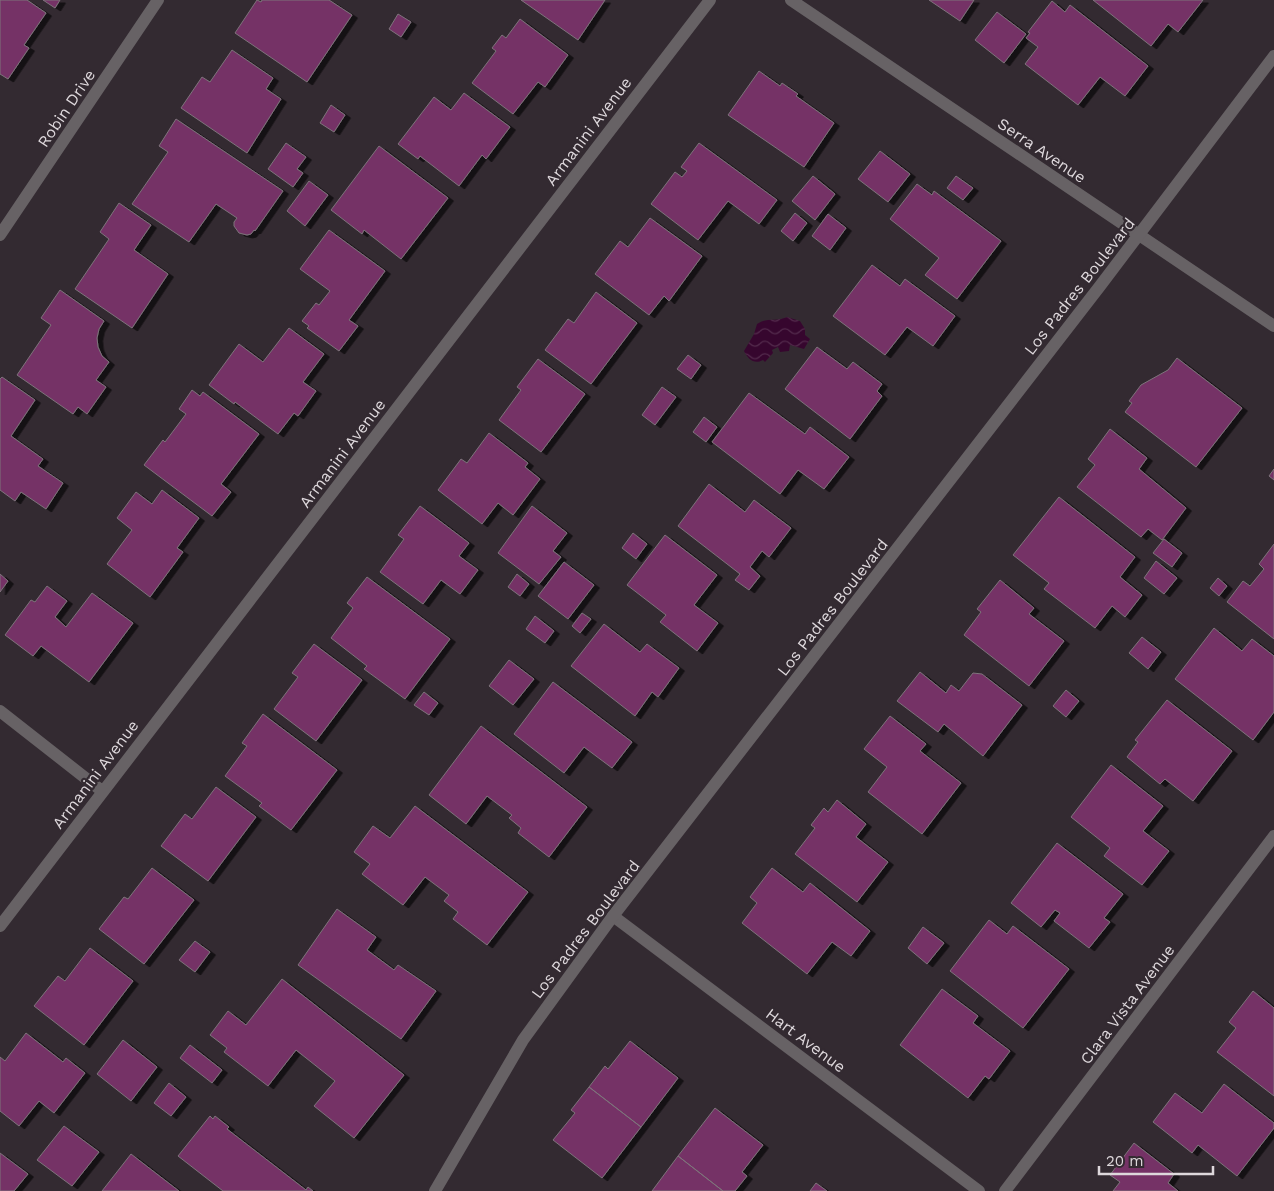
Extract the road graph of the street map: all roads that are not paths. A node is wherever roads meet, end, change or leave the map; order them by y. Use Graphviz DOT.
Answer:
graph roads {
  1 [pos="158,0"];
  2 [pos="710,0"];
  3 [pos="791,0"];
  4 [pos="1274,56"];
  5 [pos="0,235"];
  6 [pos="1139,235"];
  7 [pos="1274,326"];
  8 [pos="0,711"];
  9 [pos="102,791"];
  10 [pos="1274,836"];
  11 [pos="613,916"];
  12 [pos="0,926"];
  13 [pos="435,1191"];
  14 [pos="979,1191"];
  15 [pos="1005,1191"];
  1 -- 5 [label="street, Robin Drive"];
  2 -- 9 [label="street, Armanini Avenue"];
  3 -- 6 [label="street, Serra Avenue"];
  4 -- 6 [label="street, Los Padres Boulevard"];
  6 -- 7 [label="street, Serra Avenue"];
  6 -- 11 [label="street, Los Padres Boulevard"];
  8 -- 9 [label="street"];
  9 -- 12 [label="street, Armanini Avenue"];
  10 -- 15 [label="street, Clara Vista Avenue"];
  11 -- 13 [label="street, Los Padres Boulevard"];
  11 -- 14 [label="street, Hart Avenue"];
}
